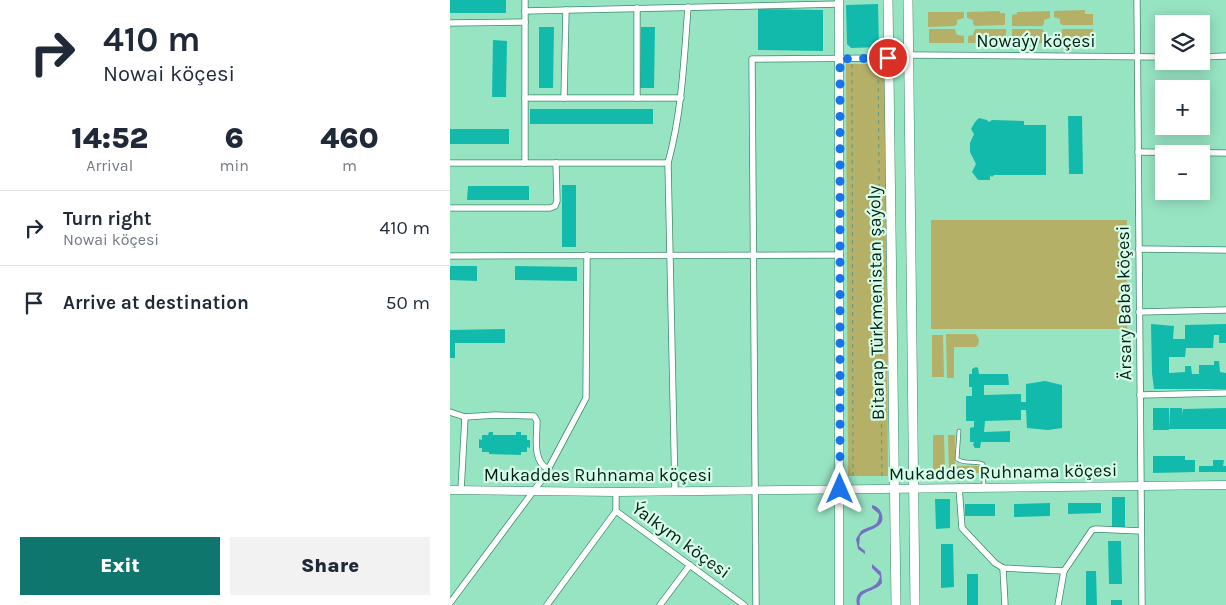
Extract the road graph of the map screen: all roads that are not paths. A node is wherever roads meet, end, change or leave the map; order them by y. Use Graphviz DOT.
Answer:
graph roads {
  1 [pos="525,0"];
  2 [pos="888,0"];
  3 [pos="908,0"];
  4 [pos="1137,0"];
  5 [pos="839,2"];
  6 [pos="688,7"];
  7 [pos="637,8"];
  8 [pos="566,10"];
  9 [pos="525,11"];
  10 [pos="525,22"];
  11 [pos="450,23"];
  12 [pos="908,55"];
  13 [pos="1210,56"];
  14 [pos="1226,56"];
  15 [pos="1137,57"];
  16 [pos="1155,57"];
  17 [pos="888,58"];
  18 [pos="840,59"];
  19 [pos="525,98"];
  20 [pos="564,98"];
  21 [pos="637,98"];
  22 [pos="681,98"];
  23 [pos="1138,152"];
  24 [pos="1226,153"];
  25 [pos="556,163"];
  26 [pos="668,163"];
  27 [pos="450,164"];
  28 [pos="525,164"];
  29 [pos="450,208"];
  30 [pos="1139,250"];
  31 [pos="1226,250"];
  32 [pos="670,255"];
  33 [pos="754,255"];
  34 [pos="840,255"];
  35 [pos="450,256"];
  36 [pos="587,256"];
  37 [pos="1226,310"];
  38 [pos="1139,312"];
  39 [pos="1226,393"];
  40 [pos="1140,395"];
  41 [pos="450,412"];
  42 [pos="465,417"];
  43 [pos="959,431"];
  44 [pos="548,469"];
  45 [pos="1141,485"];
  46 [pos="1226,485"];
  47 [pos="959,487"];
  48 [pos="984,487"];
  49 [pos="894,488"];
  50 [pos="914,488"];
  51 [pos="840,489"];
  52 [pos="450,490"];
  53 [pos="461,490"];
  54 [pos="755,490"];
  55 [pos="675,491"];
  56 [pos="532,492"];
  57 [pos="616,492"];
  58 [pos="616,511"];
  59 [pos="1141,531"];
  60 [pos="690,565"];
  61 [pos="1003,568"];
  62 [pos="1064,571"];
  63 [pos="450,603"];
  64 [pos="547,605"];
  65 [pos="660,605"];
  66 [pos="744,605"];
  67 [pos="756,605"];
  68 [pos="839,605"];
  69 [pos="896,605"];
  70 [pos="915,605"];
  71 [pos="1005,605"];
  72 [pos="1058,605"];
  73 [pos="1142,605"];
  1 -- 9 [label="street"];
  2 -- 17 [label="main road, Bitarap Türkmenistan şaýoly"];
  3 -- 12 [label="main road, Bitarap Türkmenistan şaýoly"];
  4 -- 15 [label="street, Ärsary Baba köçesi"];
  5 -- 6 [label="street"];
  5 -- 18 [label="street"];
  6 -- 7 [label="street"];
  6 -- 22 [label="street"];
  7 -- 8 [label="street"];
  7 -- 21 [label="street"];
  8 -- 9 [label="street"];
  8 -- 20 [label="street"];
  9 -- 10 [label="street"];
  10 -- 11 [label="street"];
  10 -- 19 [label="street"];
  12 -- 15 [label="street, Nowaýy köçesi"];
  12 -- 50 [label="main road, Bitarap Türkmenistan şaýoly"];
  13 -- 14 [label="street"];
  15 -- 16 [label="street, Nowaýy köçesi"];
  15 -- 23 [label="street, Ärsary Baba köçesi"];
  17 -- 18 [label="street"];
  17 -- 49 [label="main road, Bitarap Türkmenistan şaýoly"];
  18 -- 33 [label="street"];
  18 -- 34 [label="street"];
  19 -- 20 [label="street"];
  19 -- 28 [label="street"];
  20 -- 21 [label="street"];
  21 -- 22 [label="street"];
  22 -- 26 [label="street"];
  23 -- 24 [label="street"];
  23 -- 30 [label="street, Ärsary Baba köçesi"];
  25 -- 26 [label="street"];
  25 -- 28 [label="street"];
  25 -- 29 [label="street"];
  26 -- 32 [label="street"];
  27 -- 28 [label="street"];
  30 -- 31 [label="street"];
  30 -- 38 [label="street, Ärsary Baba köçesi"];
  32 -- 33 [label="street"];
  32 -- 36 [label="street"];
  32 -- 55 [label="street"];
  33 -- 34 [label="street"];
  33 -- 54 [label="street"];
  34 -- 51 [label="street"];
  35 -- 36 [label="street"];
  36 -- 44 [label="street"];
  37 -- 38 [label="street"];
  38 -- 40 [label="street, Ärsary Baba köçesi"];
  39 -- 40 [label="street"];
  40 -- 45 [label="street, Ärsary Baba köçesi"];
  41 -- 42 [label="street"];
  42 -- 44 [label="street"];
  42 -- 53 [label="street"];
  43 -- 48 [label="lane"];
  44 -- 56 [label="street"];
  45 -- 46 [label="street, Mukaddes Ruhnama köçesi"];
  45 -- 48 [label="street, Mukaddes Ruhnama köçesi"];
  45 -- 59 [label="street, Ärsary Baba köçesi"];
  47 -- 48 [label="street, Mukaddes Ruhnama köçesi"];
  47 -- 50 [label="street, Mukaddes Ruhnama köçesi"];
  47 -- 61 [label="street"];
  49 -- 50 [label="street, Mukaddes Ruhnama köçesi"];
  49 -- 51 [label="street, Mukaddes Ruhnama köçesi"];
  49 -- 69 [label="main road, Bitarap Türkmenistan şaýoly"];
  50 -- 70 [label="main road, Bitarap Türkmenistan şaýoly"];
  51 -- 54 [label="street, Mukaddes Ruhnama köçesi"];
  51 -- 68 [label="street"];
  52 -- 53 [label="street, Mukaddes Ruhnama köçesi"];
  53 -- 56 [label="street, Mukaddes Ruhnama köçesi"];
  54 -- 55 [label="street, Mukaddes Ruhnama köçesi"];
  54 -- 67 [label="street"];
  55 -- 57 [label="street, Mukaddes Ruhnama köçesi"];
  56 -- 57 [label="street, Mukaddes Ruhnama köçesi"];
  56 -- 63 [label="street"];
  57 -- 58 [label="street, Ýalkym köçesi"];
  58 -- 60 [label="street, Ýalkym köçesi"];
  58 -- 64 [label="street"];
  59 -- 62 [label="street"];
  59 -- 73 [label="street, Ärsary Baba köçesi"];
  60 -- 65 [label="street"];
  60 -- 66 [label="street, Ýalkym köçesi"];
  61 -- 62 [label="street"];
  61 -- 71 [label="street"];
  62 -- 72 [label="street"];
}
